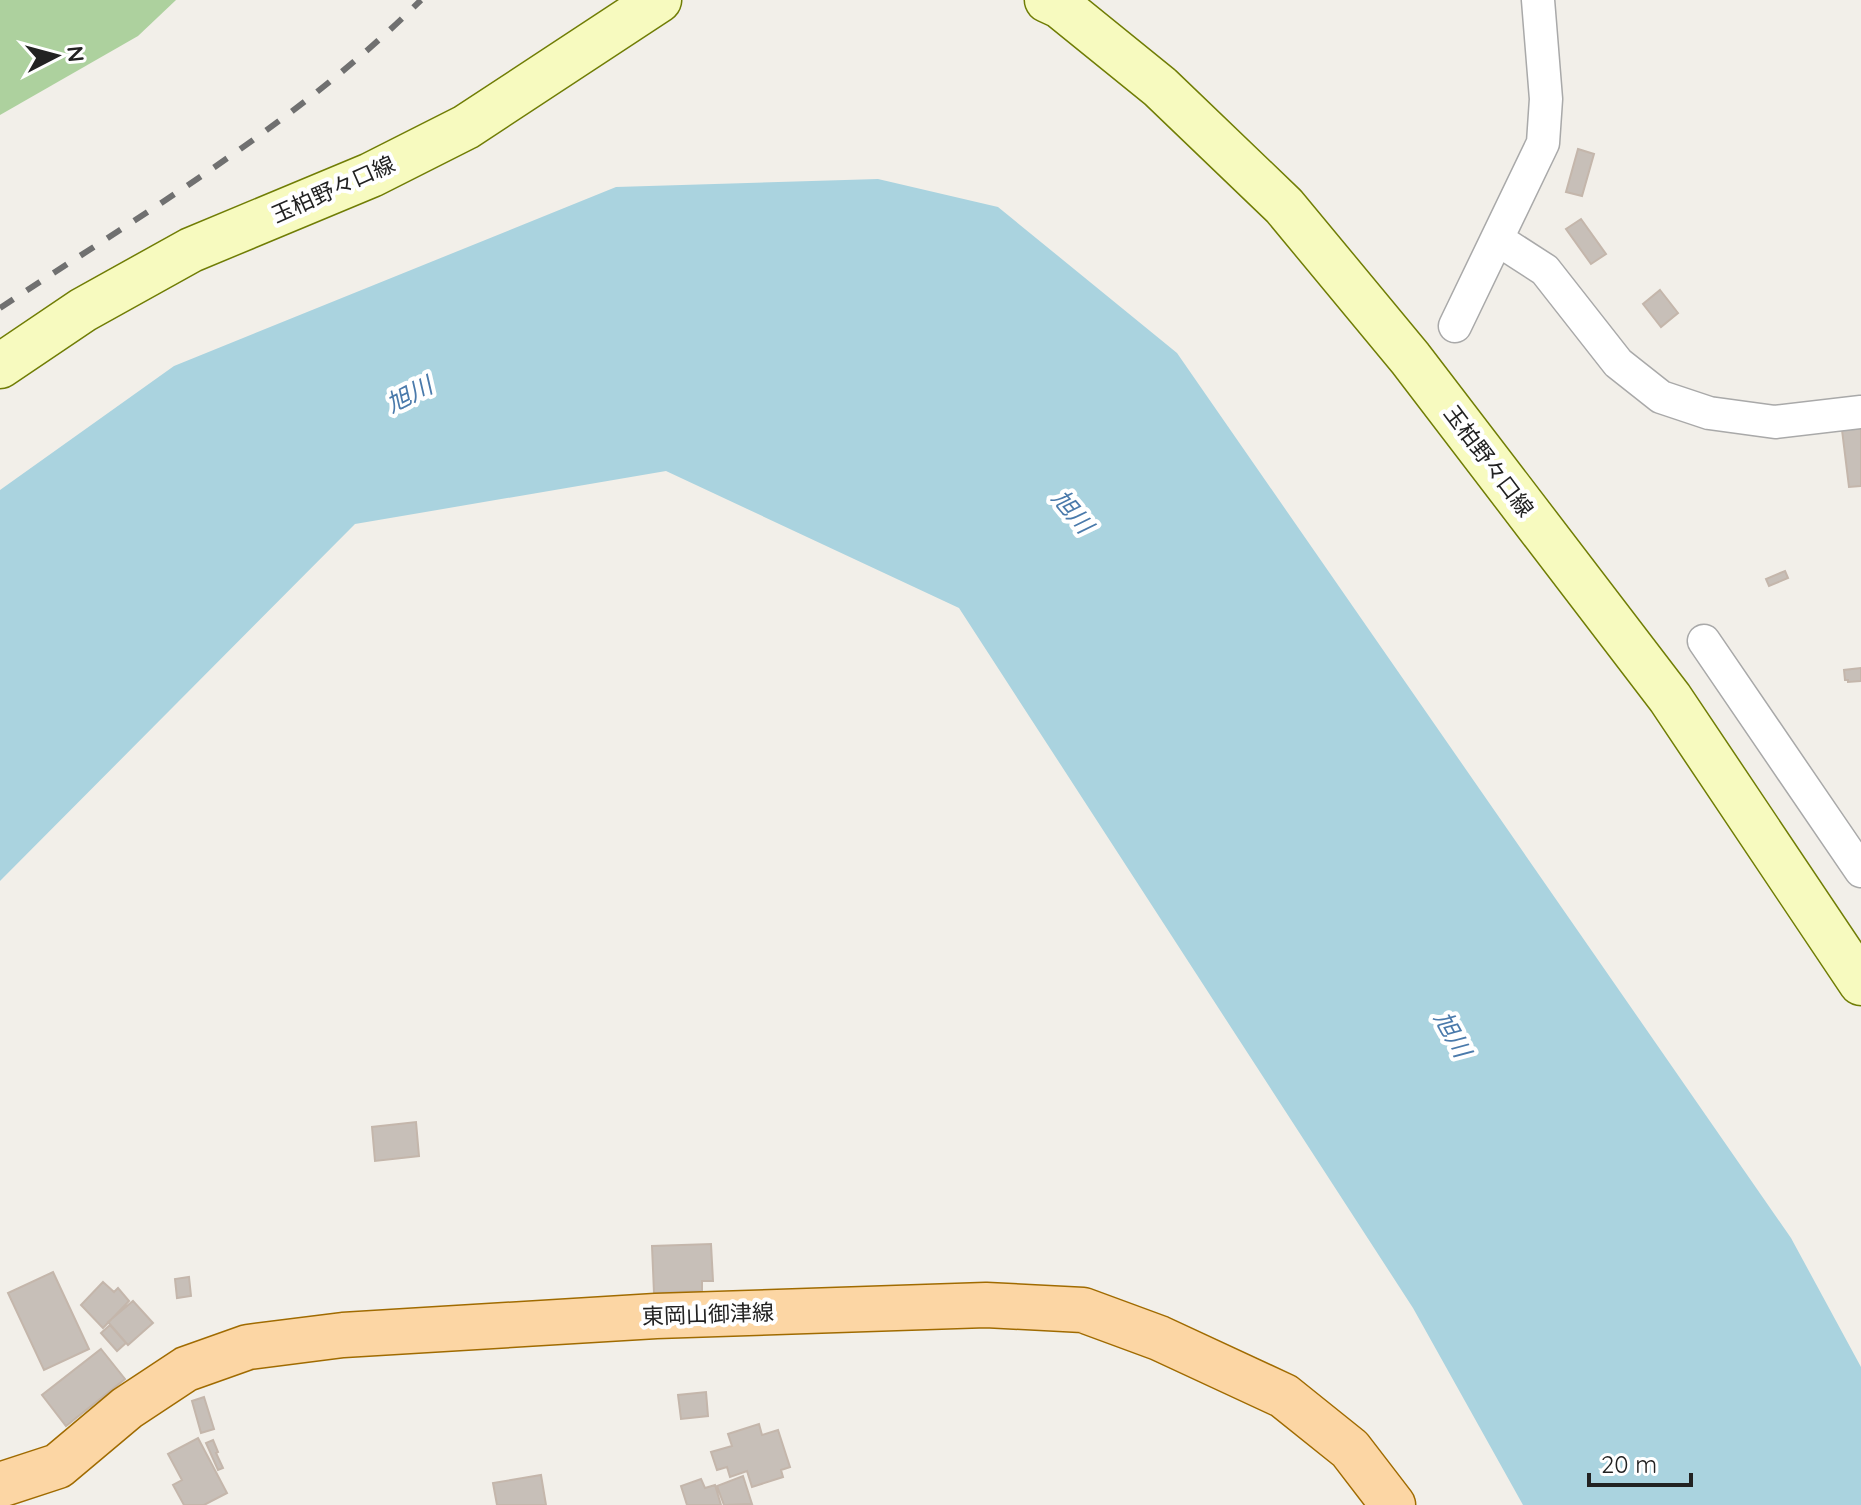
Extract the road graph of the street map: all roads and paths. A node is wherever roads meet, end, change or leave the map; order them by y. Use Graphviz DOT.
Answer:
graph roads {
  1 [pos="659,0"];
  2 [pos="1538,0"];
  3 [pos="1057,2"];
  4 [pos="1497,239"];
  5 [pos="1455,326"];
  6 [pos="0,366"];
  7 [pos="1861,412"];
  8 [pos="1704,641"];
  9 [pos="1861,871"];
  10 [pos="1861,983"];
  11 [pos="0,1485"];
  12 [pos="1393,1505"];
  1 -- 6 [label="main road, 玉柏野々口線"];
  2 -- 4 [label="street"];
  3 -- 10 [label="main road, 玉柏野々口線"];
  4 -- 5 [label="street"];
  4 -- 7 [label="street"];
  8 -- 9 [label="street"];
  11 -- 12 [label="main road, 東岡山御津線"];
}
